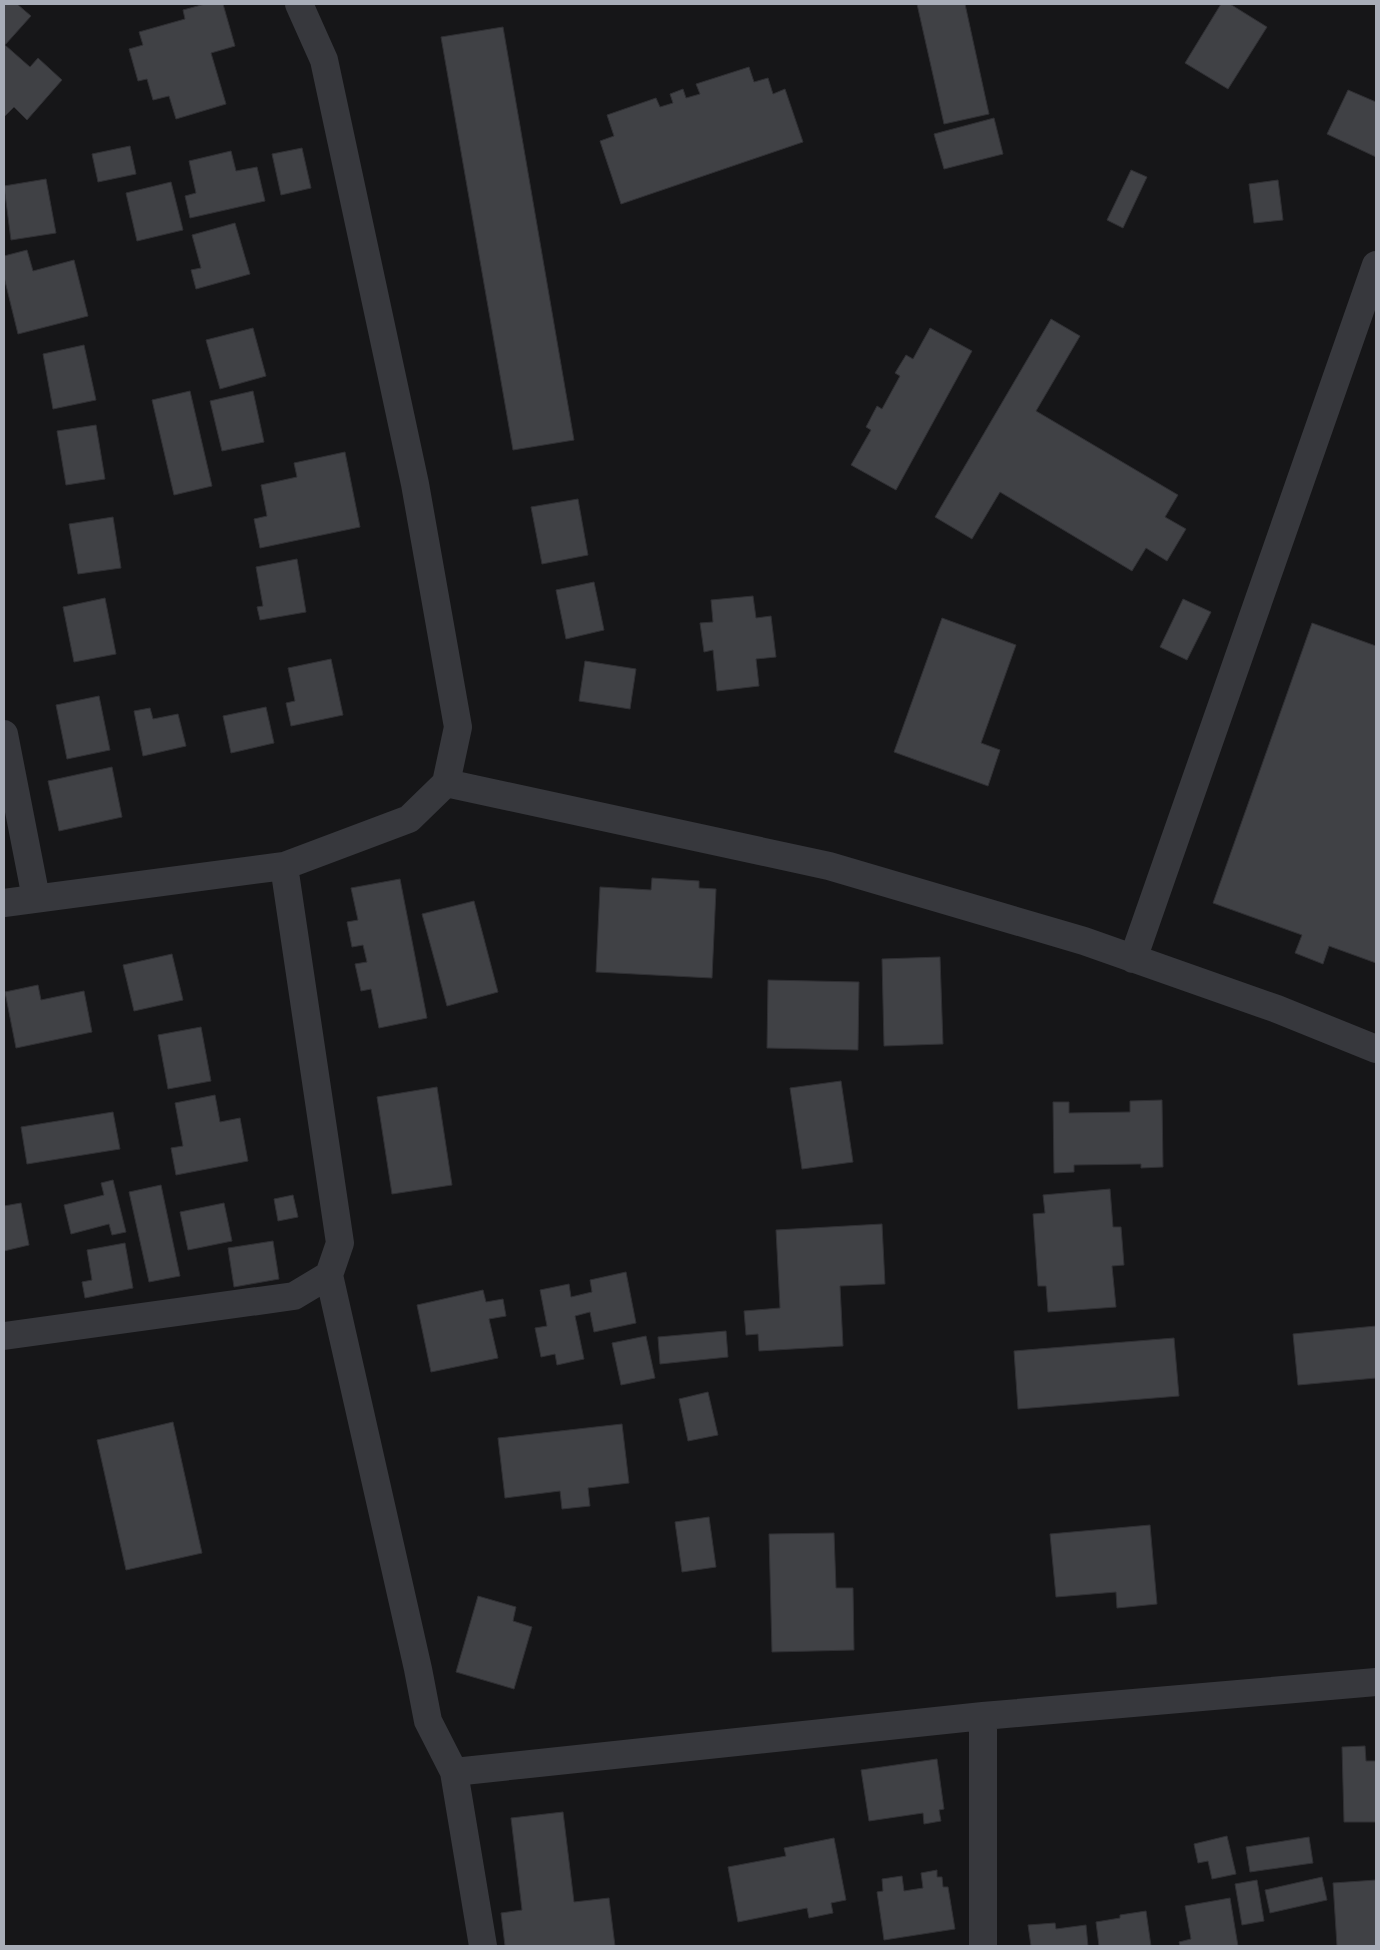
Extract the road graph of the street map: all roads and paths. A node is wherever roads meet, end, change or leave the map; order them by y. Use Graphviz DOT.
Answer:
graph roads {
  1 [pos="299,4"];
  2 [pos="1376,265"];
  3 [pos="4,734"];
  4 [pos="446,783"];
  5 [pos="284,866"];
  6 [pos="36,898"];
  7 [pos="4,903"];
  8 [pos="1133,959"];
  9 [pos="1376,1049"];
  10 [pos="329,1276"];
  11 [pos="4,1336"];
  12 [pos="1376,1682"];
  13 [pos="983,1716"];
  14 [pos="454,1772"];
  15 [pos="483,1946"];
  16 [pos="983,1946"];
  1 -- 4 [label="street"];
  2 -- 8 [label="street"];
  3 -- 6 [label="street"];
  4 -- 5 [label="street"];
  4 -- 8 [label="street"];
  5 -- 6 [label="street"];
  5 -- 10 [label="street"];
  6 -- 7 [label="street"];
  8 -- 9 [label="street"];
  10 -- 11 [label="street"];
  10 -- 14 [label="street"];
  12 -- 13 [label="street"];
  13 -- 14 [label="street"];
  13 -- 16 [label="street"];
  14 -- 15 [label="street"];
}
